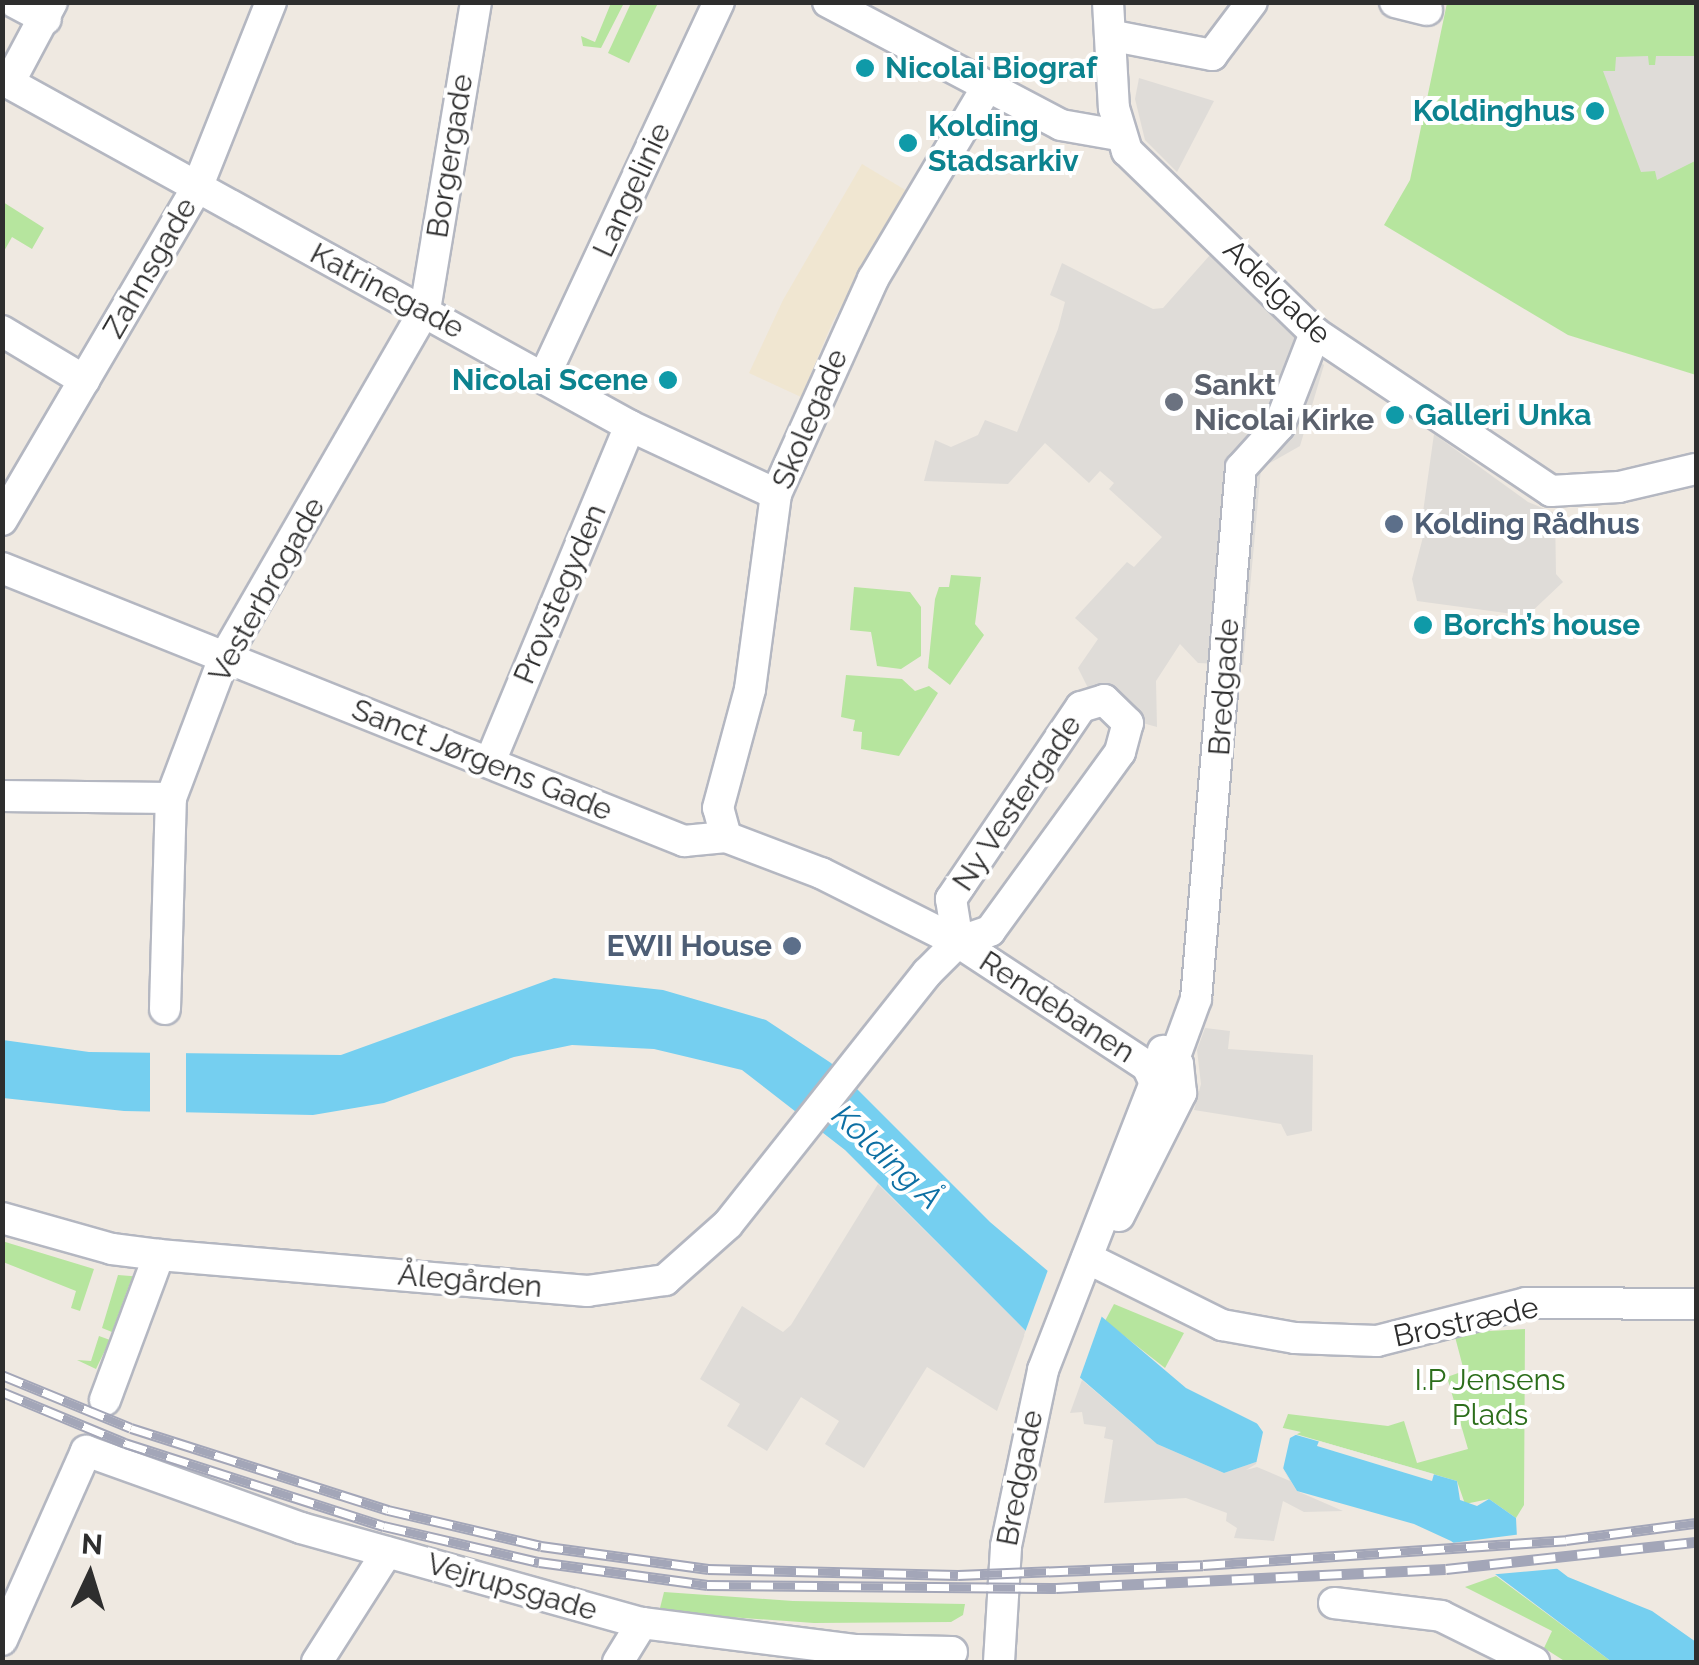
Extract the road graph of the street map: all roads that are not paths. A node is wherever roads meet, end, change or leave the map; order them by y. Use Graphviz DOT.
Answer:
graph roads {
  1 [pos="14,2"];
  2 [pos="271,2"];
  3 [pos="476,2"];
  4 [pos="719,2"];
  5 [pos="828,2"];
  6 [pos="1252,2"];
  7 [pos="1395,2"];
  8 [pos="1109,3"];
  9 [pos="1427,10"];
  10 [pos="49,11"];
  11 [pos="1114,36"];
  12 [pos="6,81"];
  13 [pos="986,90"];
  14 [pos="1118,135"];
  15 [pos="197,188"];
  16 [pos="425,310"];
  17 [pos="2,331"];
  18 [pos="1315,333"];
  19 [pos="544,377"];
  20 [pos="84,380"];
  21 [pos="630,426"];
  22 [pos="1696,469"];
  23 [pos="776,494"];
  24 [pos="2,520"];
  25 [pos="2,568"];
  26 [pos="224,658"];
  27 [pos="490,762"];
  28 [pos="2,796"];
  29 [pos="171,798"];
  30 [pos="726,837"];
  31 [pos="958,942"];
  32 [pos="165,1009"];
  33 [pos="1164,1071"];
  34 [pos="2,1218"];
  35 [pos="1090,1251"];
  36 [pos="159,1256"];
  37 [pos="1696,1304"];
  38 [pos="105,1400"];
  39 [pos="387,1552"];
  40 [pos="1334,1603"];
  41 [pos="642,1623"];
  42 [pos="2,1640"];
  43 [pos="952,1652"];
  44 [pos="854,1656"];
  45 [pos="317,1662"];
  46 [pos="618,1662"];
  47 [pos="999,1662"];
  48 [pos="1534,1662"];
  1 -- 10 [label="street"];
  2 -- 15 [label="street, Zahnsgade"];
  3 -- 16 [label="street, Borgergade"];
  4 -- 19 [label="street, Langelinie"];
  5 -- 13 [label="street"];
  6 -- 11 [label="street"];
  7 -- 9 [label="street"];
  8 -- 11 [label="street"];
  10 -- 12 [label="street"];
  11 -- 14 [label="street"];
  12 -- 15 [label="street, Katrinegade"];
  13 -- 14 [label="street"];
  13 -- 23 [label="street, Skolegade"];
  14 -- 18 [label="street, Adelgade"];
  15 -- 16 [label="street, Katrinegade"];
  15 -- 20 [label="street, Zahnsgade"];
  16 -- 19 [label="street, Katrinegade"];
  16 -- 26 [label="street, Vesterbrogade"];
  17 -- 20 [label="street"];
  18 -- 22 [label="street, Adelgade"];
  18 -- 33 [label="street, Bredgade"];
  19 -- 21 [label="street, Katrinegade"];
  20 -- 24 [label="street, Zahnsgade"];
  21 -- 23 [label="street, Katrinegade"];
  21 -- 27 [label="street, Provstegyden"];
  23 -- 30 [label="street, Skolegade"];
  25 -- 26 [label="street, Sanct Jørgens Gade"];
  26 -- 27 [label="street, Sanct Jørgens Gade"];
  26 -- 29 [label="street, Vesterbrogade"];
  27 -- 30 [label="street, Sanct Jørgens Gade"];
  28 -- 29 [label="street"];
  29 -- 32 [label="street, Vesterbrogade"];
  30 -- 31 [label="street, Sanct Jørgens Gade"];
  31 -- 31 [label="street, Ny Vestergade"];
  31 -- 33 [label="street, Rendebanen"];
  31 -- 36 [label="street, Ålegården"];
  33 -- 35 [label="street, Bredgade"];
  34 -- 36 [label="street, Ålegården"];
  35 -- 37 [label="street, Brostræde"];
  35 -- 47 [label="street, Bredgade"];
  36 -- 38 [label="street"];
  39 -- 41 [label="street, Vejrupsgade"];
  39 -- 42 [label="street, Vejrupsgade"];
  39 -- 45 [label="street"];
  40 -- 48 [label="street"];
  41 -- 44 [label="street, Vejrupsgade"];
  41 -- 46 [label="street"];
  43 -- 44 [label="street, Vejrupsgade"];
}
